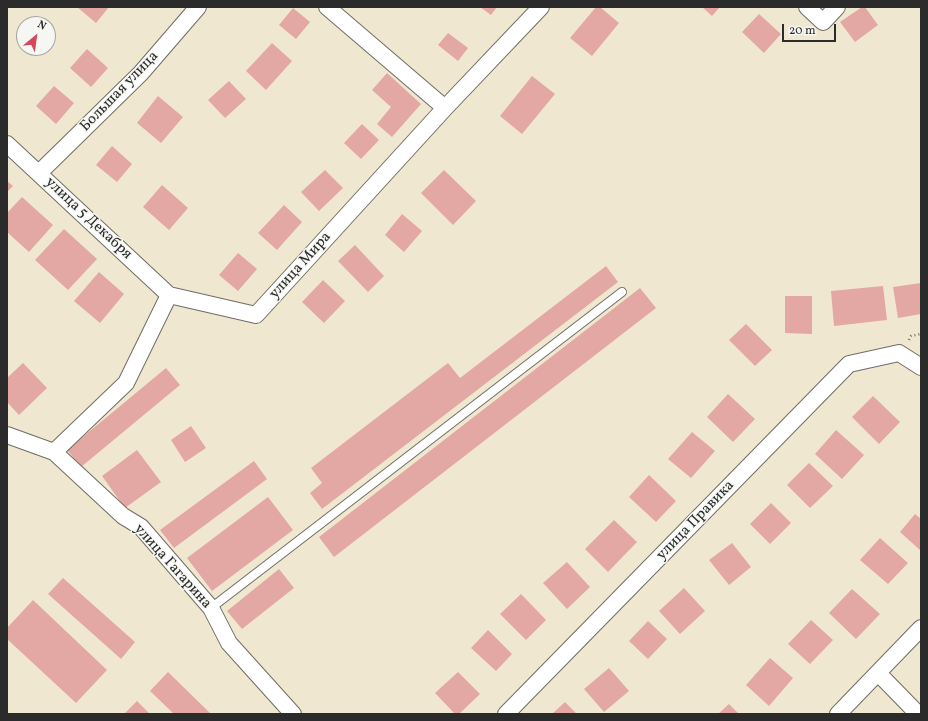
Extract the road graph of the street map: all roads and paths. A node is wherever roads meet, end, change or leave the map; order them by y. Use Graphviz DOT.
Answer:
graph roads {
  1 [pos="198,7"];
  2 [pos="327,7"];
  3 [pos="541,7"];
  4 [pos="807,7"];
  5 [pos="837,7"];
  6 [pos="445,108"];
  7 [pos="7,144"];
  8 [pos="39,173"];
  9 [pos="622,292"];
  10 [pos="169,295"];
  11 [pos="921,367"];
  12 [pos="7,435"];
  13 [pos="54,452"];
  14 [pos="211,608"];
  15 [pos="921,628"];
  16 [pos="878,673"];
  17 [pos="293,714"];
  18 [pos="506,714"];
  19 [pos="838,714"];
  20 [pos="918,714"];
  1 -- 8 [label="street, Большая улица"];
  2 -- 6 [label="street"];
  3 -- 6 [label="street, улица Мира"];
  4 -- 5 [label="street"];
  6 -- 10 [label="street, улица Мира"];
  7 -- 8 [label="street, улица 5 Декабря"];
  8 -- 10 [label="street, улица 5 Декабря"];
  9 -- 14 [label="lane"];
  10 -- 13 [label="street"];
  11 -- 18 [label="street, улица Правика"];
  12 -- 13 [label="street, улица Гагарина"];
  13 -- 14 [label="street, улица Гагарина"];
  14 -- 17 [label="street, улица Гагарина"];
  15 -- 16 [label="street"];
  16 -- 19 [label="street"];
  16 -- 20 [label="street"];
}
